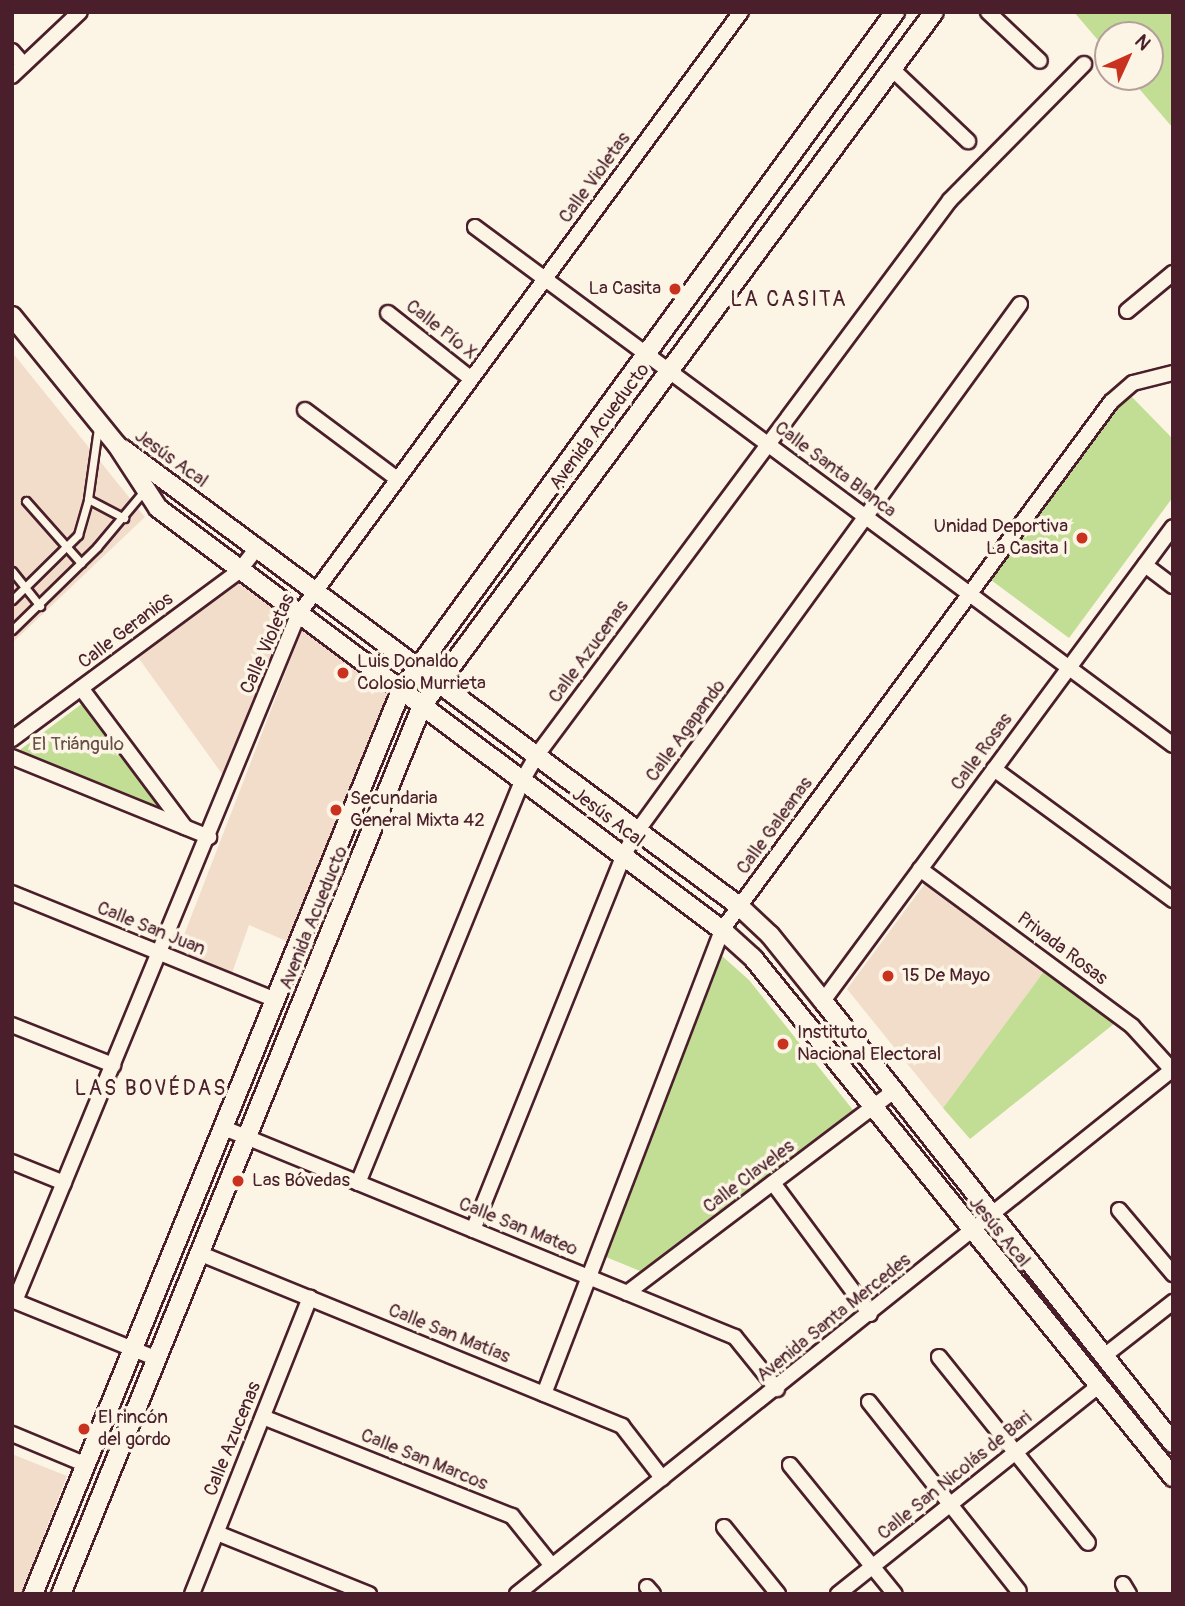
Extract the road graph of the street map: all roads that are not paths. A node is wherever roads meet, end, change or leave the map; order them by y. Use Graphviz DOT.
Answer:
graph roads {
  1 [pos="80,12"];
  2 [pos="741,12"];
  3 [pos="895,12"];
  4 [pos="934,12"];
  5 [pos="988,12"];
  6 [pos="12,51"];
  7 [pos="1040,61"];
  8 [pos="1084,64"];
  9 [pos="24,65"];
  10 [pos="892,69"];
  11 [pos="12,76"];
  12 [pos="968,141"];
  13 [pos="475,227"];
  14 [pos="1173,273"];
  15 [pos="544,278"];
  16 [pos="1020,304"];
  17 [pos="1126,311"];
  18 [pos="388,313"];
  19 [pos="12,316"];
  20 [pos="648,355"];
  21 [pos="668,370"];
  22 [pos="1173,373"];
  23 [pos="470,378"];
  24 [pos="305,410"];
  25 [pos="98,422"];
  26 [pos="767,444"];
  27 [pos="117,445"];
  28 [pos="396,478"];
  29 [pos="144,491"];
  30 [pos="88,499"];
  31 [pos="26,501"];
  32 [pos="865,516"];
  33 [pos="124,518"];
  34 [pos="1173,527"];
  35 [pos="67,548"];
  36 [pos="258,548"];
  37 [pos="82,563"];
  38 [pos="1144,565"];
  39 [pos="12,571"];
  40 [pos="239,571"];
  41 [pos="1173,586"];
  42 [pos="26,588"];
  43 [pos="314,589"];
  44 [pos="970,594"];
  45 [pos="12,600"];
  46 [pos="40,606"];
  47 [pos="298,614"];
  48 [pos="12,630"];
  49 [pos="416,665"];
  50 [pos="1069,667"];
  51 [pos="437,681"];
  52 [pos="82,688"];
  53 [pos="401,691"];
  54 [pos="422,706"];
  55 [pos="12,739"];
  56 [pos="1173,745"];
  57 [pos="537,755"];
  58 [pos="12,757"];
  59 [pos="994,769"];
  60 [pos="522,780"];
  61 [pos="186,828"];
  62 [pos="638,830"];
  63 [pos="209,837"];
  64 [pos="623,856"];
  65 [pos="920,869"];
  66 [pos="12,893"];
  67 [pos="1173,900"];
  68 [pos="739,906"];
  69 [pos="722,930"];
  70 [pos="160,953"];
  71 [pos="276,1000"];
  72 [pos="823,1001"];
  73 [pos="12,1025"];
  74 [pos="113,1065"];
  75 [pos="1172,1069"];
  76 [pos="894,1091"];
  77 [pos="873,1107"];
  78 [pos="224,1128"];
  79 [pos="248,1138"];
  80 [pos="12,1163"];
  81 [pos="64,1183"];
  82 [pos="358,1183"];
  83 [pos="773,1183"];
  84 [pos="1119,1210"];
  85 [pos="992,1215"];
  86 [pos="473,1230"];
  87 [pos="972,1232"];
  88 [pos="201,1254"];
  89 [pos="1173,1274"];
  90 [pos="589,1277"];
  91 [pos="627,1293"];
  92 [pos="310,1298"];
  93 [pos="14,1300"];
  94 [pos="1173,1302"];
  95 [pos="870,1314"];
  96 [pos="134,1349"];
  97 [pos="1104,1356"];
  98 [pos="939,1357"];
  99 [pos="158,1359"];
  100 [pos="1096,1388"];
  101 [pos="777,1389"];
  102 [pos="544,1394"];
  103 [pos="869,1402"];
  104 [pos="263,1417"];
  105 [pos="12,1433"];
  106 [pos="1173,1443"];
  107 [pos="1015,1453"];
  108 [pos="87,1465"];
  109 [pos="790,1465"];
  110 [pos="662,1478"];
  111 [pos="1173,1478"];
  112 [pos="949,1505"];
  113 [pos="724,1527"];
  114 [pos="217,1533"];
  115 [pos="1088,1543"];
  116 [pos="552,1566"];
  117 [pos="873,1566"];
  118 [pos="1019,1591"];
  119 [pos="33,1594"];
  120 [pos="61,1594"];
  121 [pos="192,1594"];
  122 [pos="369,1594"];
  123 [pos="517,1594"];
  124 [pos="778,1594"];
  125 [pos="838,1594"];
  126 [pos="895,1594"];
  1 -- 9 [label="street"];
  2 -- 15 [label="street, Calle Violetas"];
  3 -- 20 [label="street, Avenida Acueducto"];
  4 -- 10 [label="street, Avenida Acueducto"];
  5 -- 7 [label="street"];
  6 -- 9 [label="street"];
  8 -- 26 [label="street, Calle Azucenas"];
  9 -- 11 [label="street"];
  10 -- 12 [label="street"];
  10 -- 21 [label="street, Avenida Acueducto"];
  13 -- 15 [label="street, Calle Santa Blanca"];
  14 -- 17 [label="street"];
  15 -- 20 [label="street, Calle Santa Blanca"];
  15 -- 23 [label="street, Calle Violetas"];
  16 -- 32 [label="street, Calle Agapando"];
  18 -- 23 [label="street, Calle Pío X"];
  19 -- 25 [label="street"];
  20 -- 21 [label="street, Calle Santa Blanca"];
  20 -- 49 [label="street, Avenida Acueducto"];
  21 -- 26 [label="street, Calle Santa Blanca"];
  21 -- 51 [label="street, Avenida Acueducto"];
  22 -- 44 [label="street, Calle Galeanas"];
  23 -- 28 [label="street, Calle Violetas"];
  24 -- 28 [label="street"];
  25 -- 27 [label="street"];
  25 -- 30 [label="lane"];
  26 -- 32 [label="street, Calle Santa Blanca"];
  26 -- 57 [label="street, Calle Azucenas"];
  27 -- 29 [label="street, Jesús Acal"];
  27 -- 36 [label="street, Jesús Acal"];
  28 -- 43 [label="street, Calle Violetas"];
  29 -- 33 [label="lane"];
  29 -- 40 [label="street, Jesús Acal"];
  30 -- 33 [label="lane"];
  30 -- 35 [label="lane"];
  31 -- 35 [label="lane"];
  32 -- 44 [label="street, Calle Santa Blanca"];
  32 -- 62 [label="street, Calle Agapando"];
  33 -- 37 [label="lane"];
  34 -- 38 [label="street, Calle Rosas"];
  35 -- 37 [label="lane"];
  35 -- 42 [label="lane"];
  36 -- 40 [label="street, Calle Geranios"];
  36 -- 43 [label="street, Jesús Acal"];
  37 -- 46 [label="lane"];
  38 -- 41 [label="street"];
  38 -- 50 [label="street, Calle Rosas"];
  39 -- 42 [label="lane"];
  40 -- 47 [label="street, Jesús Acal"];
  40 -- 52 [label="street, Calle Geranios"];
  42 -- 45 [label="lane"];
  42 -- 46 [label="lane"];
  43 -- 47 [label="street, Calle Violetas"];
  43 -- 49 [label="street, Jesús Acal"];
  44 -- 50 [label="street, Calle Santa Blanca"];
  44 -- 68 [label="street, Calle Galeanas"];
  46 -- 48 [label="lane"];
  47 -- 53 [label="street, Jesús Acal"];
  47 -- 63 [label="street, Calle Violetas"];
  49 -- 51 [label="street, Jesús Acal"];
  49 -- 53 [label="street, Avenida Acueducto"];
  50 -- 56 [label="street, Calle Santa Blanca"];
  50 -- 59 [label="street, Calle Rosas"];
  51 -- 54 [label="street, Avenida Acueducto"];
  51 -- 57 [label="street, Jesús Acal"];
  52 -- 55 [label="street, Calle Geranios"];
  52 -- 61 [label="street"];
  53 -- 54 [label="street, Jesús Acal"];
  53 -- 71 [label="street, Avenida Acueducto"];
  54 -- 60 [label="street, Jesús Acal"];
  54 -- 79 [label="street, Avenida Acueducto"];
  57 -- 60 [label="street, Calle Azucenas"];
  57 -- 62 [label="street, Jesús Acal"];
  58 -- 61 [label="street"];
  59 -- 65 [label="street, Calle Rosas"];
  59 -- 67 [label="street"];
  60 -- 64 [label="street, Jesús Acal"];
  60 -- 82 [label="street, Calle Azucenas"];
  61 -- 63 [label="street"];
  62 -- 64 [label="street, Calle Agapando"];
  62 -- 68 [label="street, Jesús Acal"];
  63 -- 70 [label="street, Calle Violetas"];
  64 -- 69 [label="street, Jesús Acal"];
  64 -- 86 [label="street, Calle Agapando"];
  65 -- 72 [label="street, Calle Rosas"];
  65 -- 75 [label="street, Privada Rosas"];
  66 -- 70 [label="street, Calle San Juan"];
  68 -- 69 [label="street, Calle Galeanas"];
  68 -- 72 [label="street, Jesús Acal"];
  69 -- 77 [label="street, Jesús Acal"];
  69 -- 90 [label="street, Calle Galeanas"];
  70 -- 71 [label="street, Calle San Juan"];
  70 -- 74 [label="street, Calle Violetas"];
  71 -- 78 [label="street, Avenida Acueducto"];
  72 -- 76 [label="street, Jesús Acal"];
  73 -- 74 [label="street"];
  74 -- 81 [label="street, Calle Violetas"];
  75 -- 85 [label="street, Avenida Santa Mercedes"];
  76 -- 77 [label="street, Calle Claveles"];
  76 -- 85 [label="street, Jesús Acal"];
  77 -- 83 [label="street, Calle Claveles"];
  77 -- 87 [label="street, Jesús Acal"];
  78 -- 79 [label="street, Calle San Mateo"];
  78 -- 96 [label="street, Avenida Acueducto"];
  79 -- 82 [label="street, Calle San Mateo"];
  79 -- 88 [label="street, Avenida Acueducto"];
  80 -- 81 [label="street"];
  81 -- 93 [label="street, Calle Violetas"];
  82 -- 86 [label="street, Calle San Mateo"];
  83 -- 91 [label="street, Calle Claveles"];
  83 -- 95 [label="street"];
  84 -- 89 [label="street"];
  85 -- 87 [label="street, Avenida Santa Mercedes"];
  85 -- 97 [label="street, Jesús Acal"];
  86 -- 90 [label="street, Calle San Mateo"];
  87 -- 95 [label="street, Avenida Santa Mercedes"];
  87 -- 100 [label="street, Jesús Acal"];
  88 -- 92 [label="street, Calle San Matías"];
  88 -- 99 [label="street, Avenida Acueducto"];
  90 -- 91 [label="street, Calle San Mateo"];
  90 -- 102 [label="street, Calle Galeanas"];
  91 -- 101 [label="street, Calle San Mateo"];
  92 -- 102 [label="street, Calle San Matías"];
  92 -- 104 [label="street, Calle Azucenas"];
  93 -- 96 [label="street"];
  94 -- 97 [label="street"];
  95 -- 101 [label="street, Avenida Santa Mercedes"];
  96 -- 99 [label="street"];
  96 -- 108 [label="street, Avenida Acueducto"];
  97 -- 106 [label="street, Jesús Acal"];
  98 -- 107 [label="street"];
  99 -- 120 [label="street, Avenida Acueducto"];
  100 -- 107 [label="street, Calle San Nicolás de Bari"];
  100 -- 111 [label="street, Jesús Acal"];
  101 -- 110 [label="street, Avenida Santa Mercedes"];
  102 -- 110 [label="street, Calle San Matías"];
  103 -- 112 [label="street"];
  104 -- 114 [label="street, Calle Azucenas"];
  104 -- 116 [label="street, Calle San Marcos"];
  105 -- 108 [label="street"];
  107 -- 112 [label="street, Calle San Nicolás de Bari"];
  107 -- 115 [label="street"];
  108 -- 119 [label="street, Avenida Acueducto"];
  109 -- 117 [label="street"];
  110 -- 116 [label="street, Avenida Santa Mercedes"];
  112 -- 117 [label="street, Calle San Nicolás de Bari"];
  112 -- 118 [label="street"];
  113 -- 124 [label="street"];
  114 -- 121 [label="street, Calle Azucenas"];
  114 -- 122 [label="street"];
  116 -- 123 [label="street, Avenida Santa Mercedes"];
  117 -- 125 [label="street, Calle San Nicolás de Bari"];
  117 -- 126 [label="street"];
}
